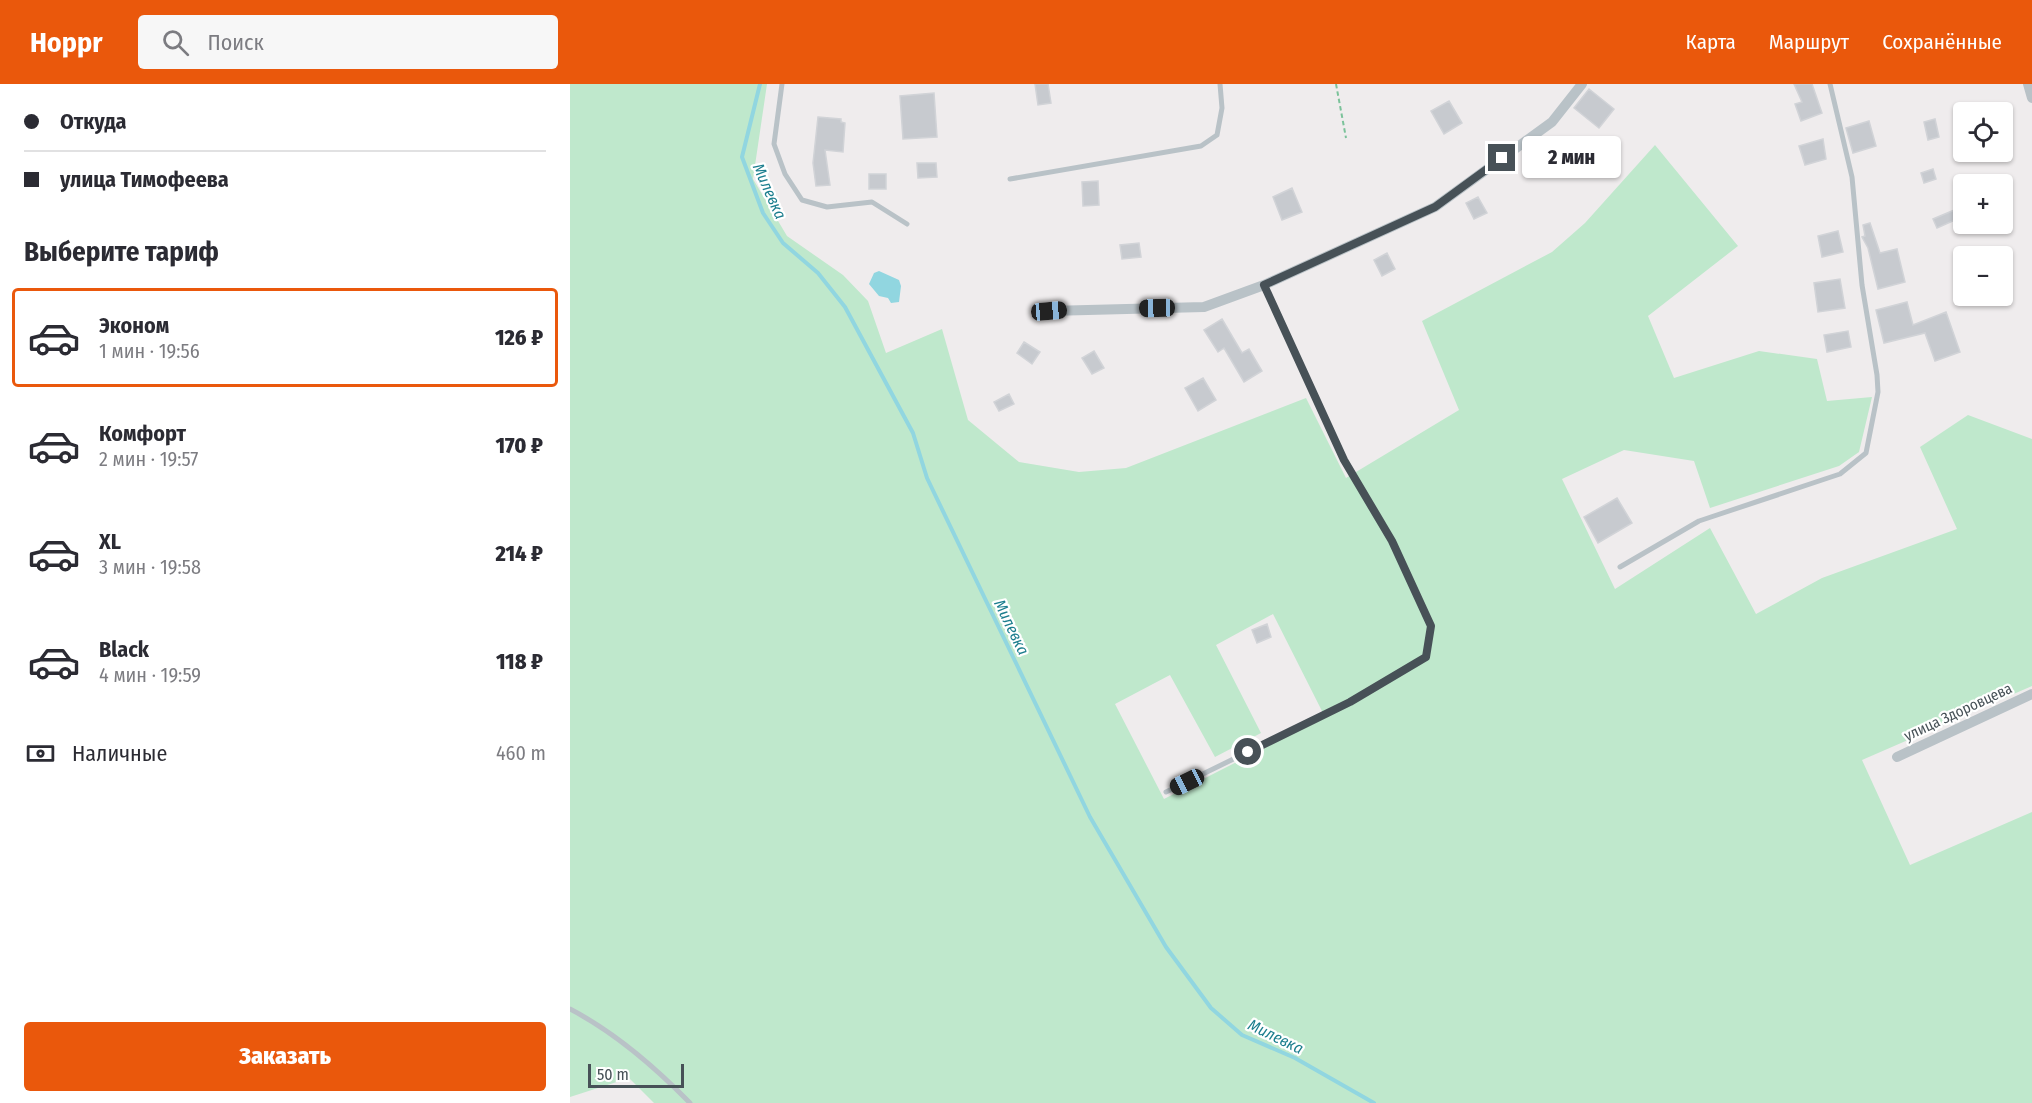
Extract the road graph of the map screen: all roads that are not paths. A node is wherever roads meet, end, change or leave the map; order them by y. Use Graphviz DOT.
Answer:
graph roads {
  1 [pos="782,84"];
  2 [pos="1220,84"];
  3 [pos="1582,84"];
  4 [pos="1830,84"];
  5 [pos="2028,84"];
  6 [pos="2032,98"];
  7 [pos="1010,179"];
  8 [pos="907,224"];
  9 [pos="1264,285"];
  10 [pos="1049,311"];
  11 [pos="1620,567"];
  12 [pos="2032,694"];
  13 [pos="1897,757"];
  14 [pos="1166,792"];
  15 [pos="570,1009"];
  16 [pos="690,1103"];
  1 -- 8 [label="lane"];
  2 -- 7 [label="lane"];
  3 -- 9 [label="street"];
  4 -- 11 [label="lane"];
  5 -- 6 [label="street"];
  9 -- 10 [label="street"];
  9 -- 14 [label="lane"];
  12 -- 13 [label="street, улица Здоровцева"];
  15 -- 16 [label="lane"];
}
